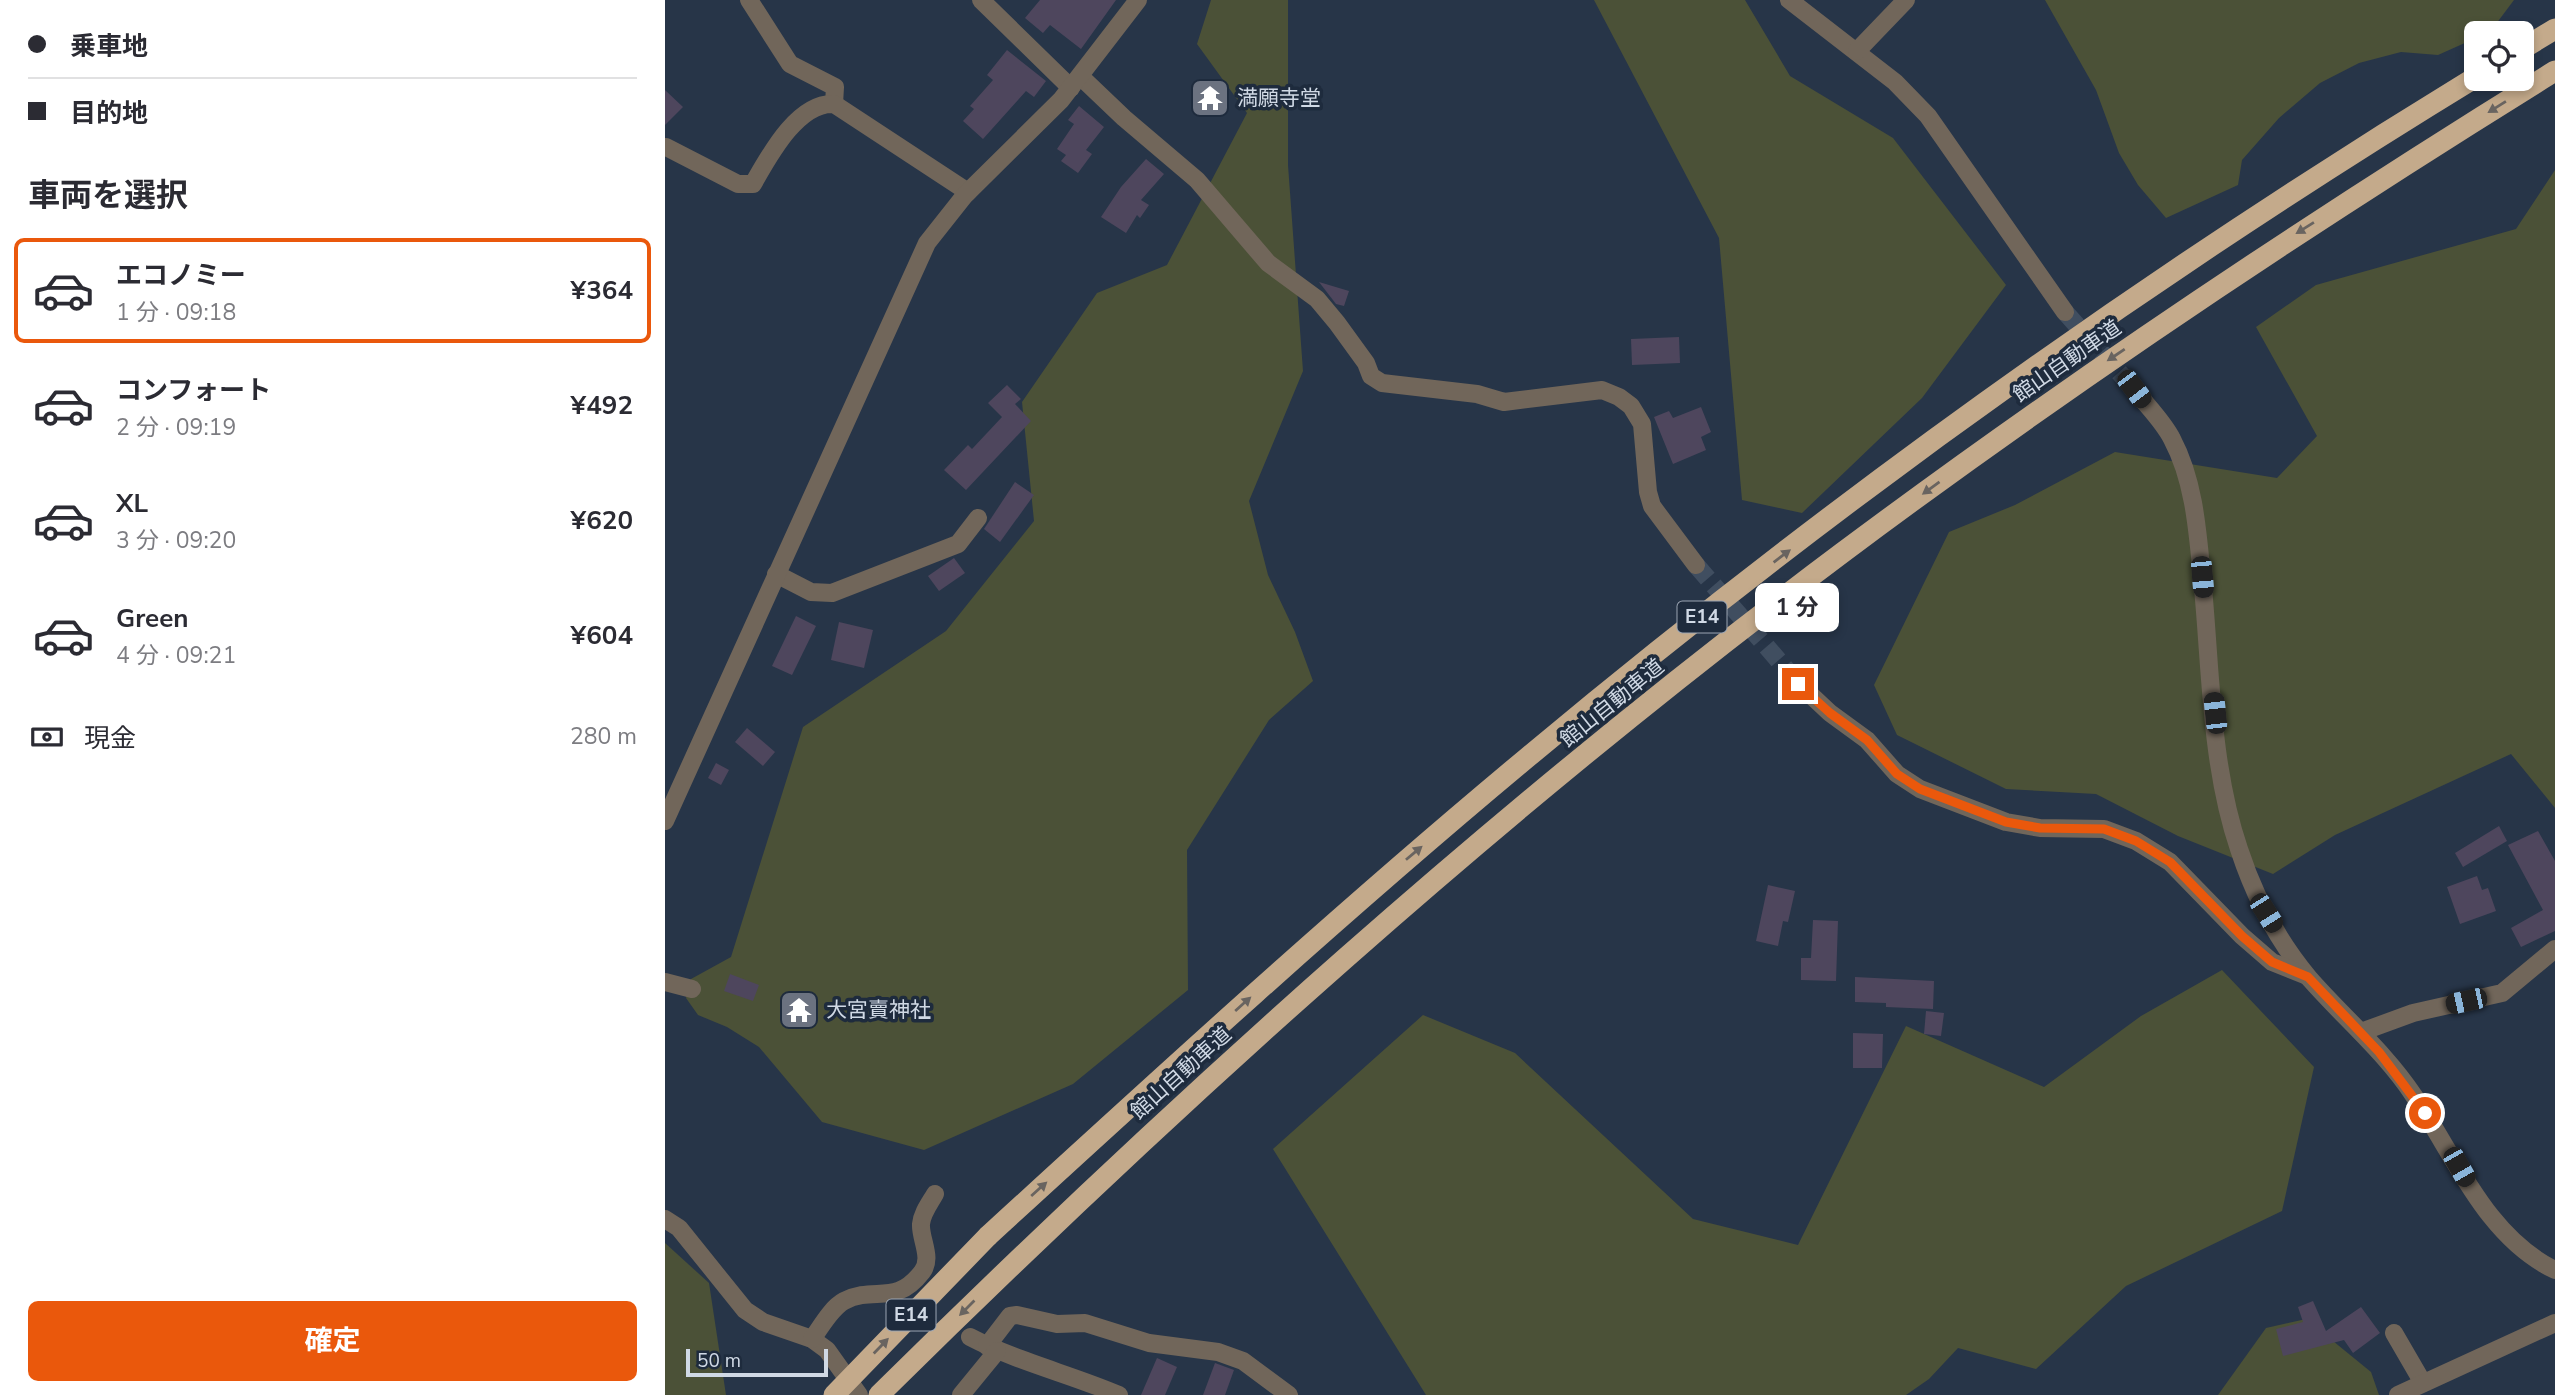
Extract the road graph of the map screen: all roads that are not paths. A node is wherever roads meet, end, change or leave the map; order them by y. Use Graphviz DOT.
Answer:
graph roads {
  1 [pos="749,0"];
  2 [pos="981,0"];
  3 [pos="1138,0"];
  4 [pos="1789,0"];
  5 [pos="1906,0"];
  6 [pos="2555,29"];
  7 [pos="2534,42"];
  8 [pos="1857,51"];
  9 [pos="2555,71"];
  10 [pos="1076,82"];
  11 [pos="2464,84"];
  12 [pos="834,104"];
  13 [pos="666,147"];
  14 [pos="968,192"];
  15 [pos="2065,312"];
  16 [pos="2134,389"];
  17 [pos="978,518"];
  18 [pos="1696,565"];
  19 [pos="776,574"];
  20 [pos="1798,684"];
  21 [pos="666,817"];
  22 [pos="2555,950"];
  23 [pos="2308,977"];
  24 [pos="665,982"];
  25 [pos="692,989"];
  26 [pos="2361,1032"];
  27 [pos="935,1194"];
  28 [pos="665,1219"];
  29 [pos="2555,1270"];
  30 [pos="2555,1323"];
  31 [pos="2394,1334"];
  32 [pos="970,1337"];
  33 [pos="812,1339"];
  34 [pos="992,1348"];
  35 [pos="2423,1383"];
  36 [pos="834,1395"];
  37 [pos="859,1395"];
  38 [pos="879,1395"];
  39 [pos="961,1395"];
  40 [pos="1119,1395"];
  41 [pos="1289,1395"];
  42 [pos="2398,1395"];
  1 -- 12 [label="street"];
  2 -- 10 [label="street"];
  3 -- 10 [label="street"];
  4 -- 8 [label="street"];
  5 -- 8 [label="street"];
  6 -- 7 [label="highway"];
  8 -- 15 [label="street"];
  9 -- 38 [label="highway, 館山自動車道 / E14, one-way"];
  10 -- 14 [label="street"];
  10 -- 18 [label="street"];
  36 -- 11 [label="highway, 館山自動車道 / E14, one-way, bridge"];
  12 -- 13 [label="street"];
  12 -- 14 [label="street"];
  14 -- 19 [label="street"];
  16 -- 23 [label="street"];
  17 -- 19 [label="street"];
  19 -- 21 [label="street"];
  20 -- 23 [label="street"];
  22 -- 26 [label="street"];
  23 -- 26 [label="street"];
  24 -- 25 [label="street"];
  26 -- 29 [label="street"];
  27 -- 33 [label="street"];
  28 -- 33 [label="street"];
  30 -- 35 [label="street"];
  31 -- 35 [label="street"];
  32 -- 34 [label="street"];
  33 -- 37 [label="street"];
  34 -- 39 [label="street"];
  34 -- 40 [label="street"];
  34 -- 41 [label="street"];
  35 -- 42 [label="street"];
}
